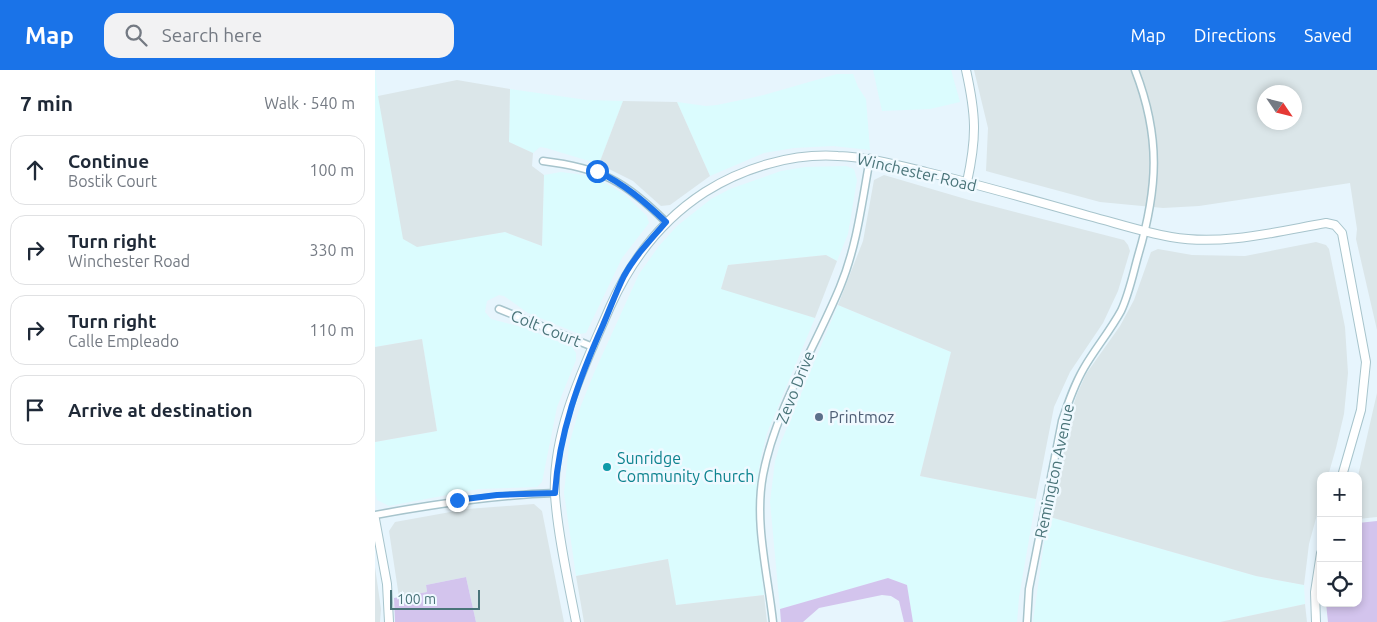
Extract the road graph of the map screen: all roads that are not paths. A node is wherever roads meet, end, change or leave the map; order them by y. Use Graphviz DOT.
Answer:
graph roads {
  1 [pos="966,70"];
  2 [pos="1135,70"];
  3 [pos="870,158"];
  4 [pos="543,161"];
  5 [pos="967,182"];
  6 [pos="666,222"];
  7 [pos="1145,231"];
  8 [pos="499,309"];
  9 [pos="593,347"];
  10 [pos="1343,472"];
  11 [pos="555,493"];
  12 [pos="375,515"];
  13 [pos="375,520"];
  14 [pos="1320,562"];
  15 [pos="389,622"];
  16 [pos="576,622"];
  17 [pos="773,622"];
  18 [pos="1027,622"];
  19 [pos="1316,622"];
  1 -- 5 [label="street"];
  2 -- 7 [label="street, Remington Avenue"];
  3 -- 5 [label="street, Winchester Road"];
  3 -- 6 [label="street, Winchester Road"];
  3 -- 17 [label="street, Zevo Drive"];
  4 -- 6 [label="street"];
  5 -- 7 [label="street, Winchester Road"];
  6 -- 9 [label="street, Winchester Road"];
  7 -- 10 [label="street, Winchester Road"];
  7 -- 18 [label="street, Remington Avenue"];
  8 -- 9 [label="street, Colt Court"];
  9 -- 11 [label="street, Winchester Road"];
  11 -- 12 [label="street"];
  11 -- 16 [label="street, Winchester Road"];
  13 -- 15 [label="street"];
  14 -- 19 [label="street"];
}
